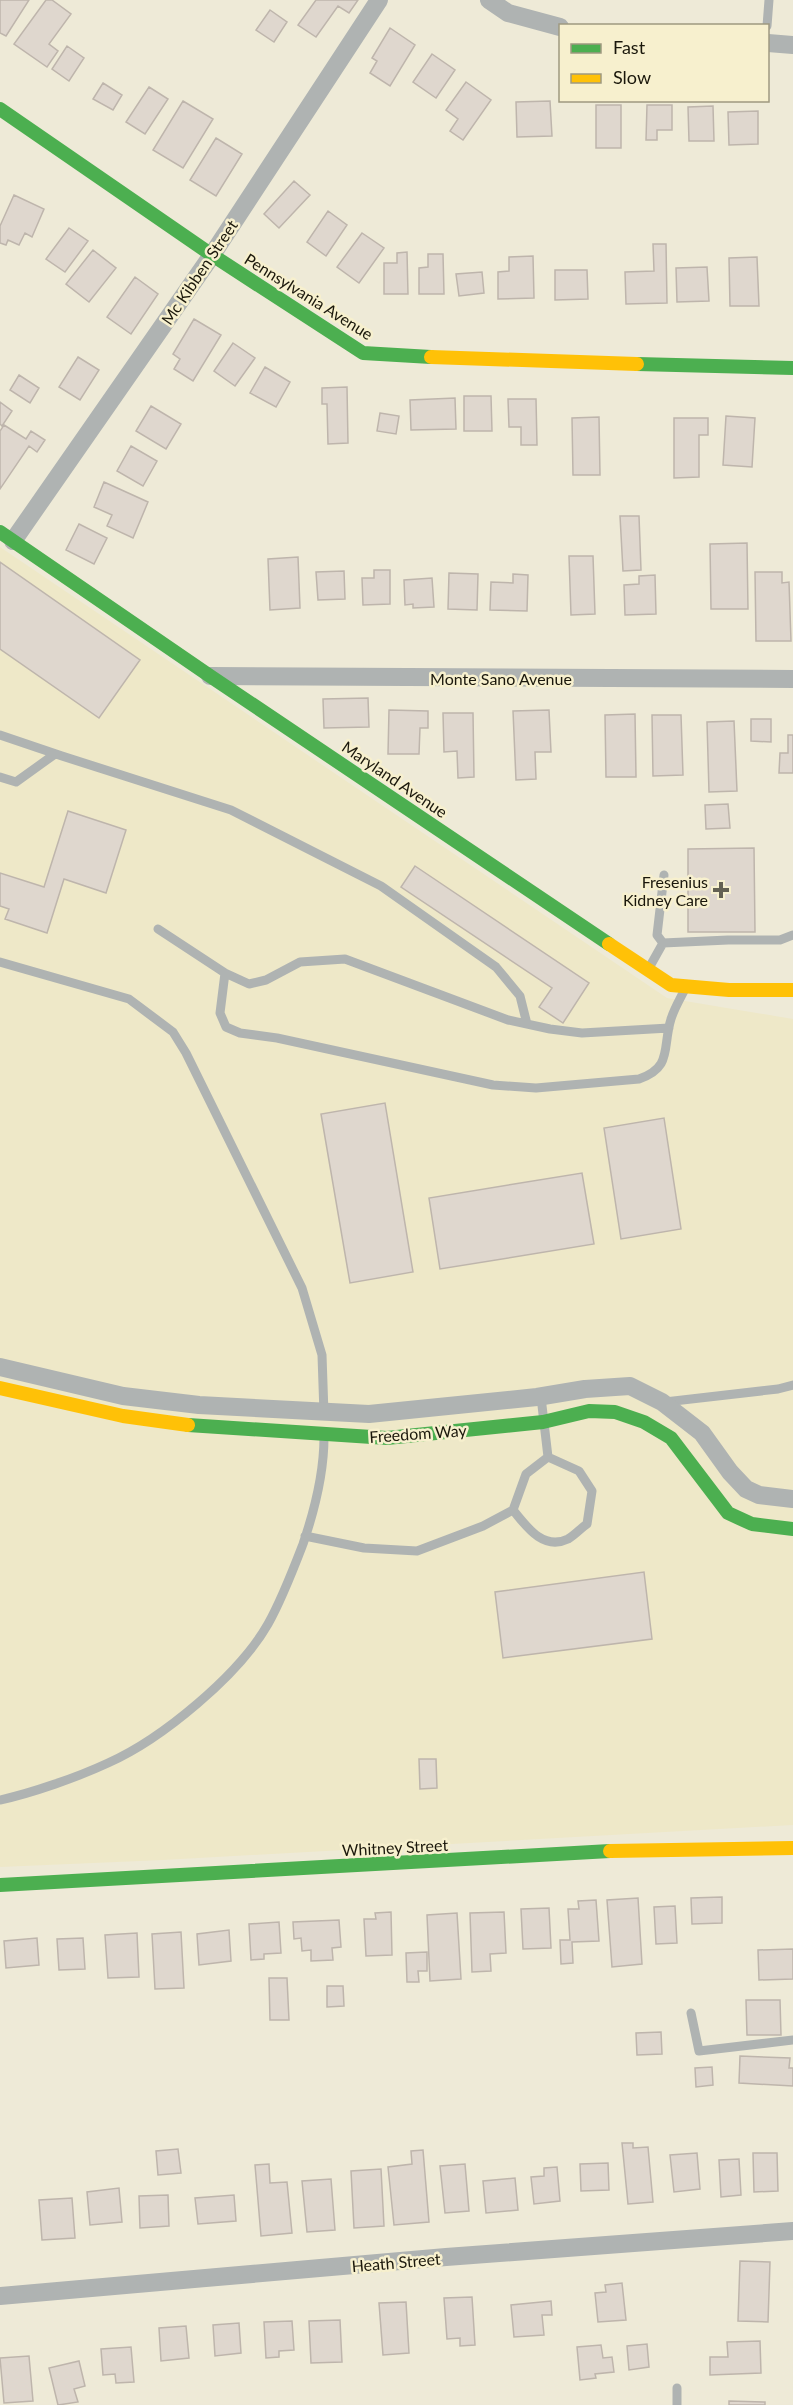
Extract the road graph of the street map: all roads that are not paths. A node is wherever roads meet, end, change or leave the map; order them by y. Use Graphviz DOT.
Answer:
graph roads {
  1 [pos="379,0"];
  2 [pos="489,0"];
  3 [pos="769,0"];
  4 [pos="767,24"];
  5 [pos="559,26"];
  6 [pos="769,43"];
  7 [pos="793,45"];
  8 [pos="0,109"];
  9 [pos="212,255"];
  10 [pos="793,368"];
  11 [pos="6,536"];
  12 [pos="210,676"];
  13 [pos="793,679"];
  14 [pos="0,735"];
  15 [pos="55,754"];
  16 [pos="0,777"];
  17 [pos="664,875"];
  18 [pos="158,929"];
  19 [pos="793,935"];
  20 [pos="663,943"];
  21 [pos="0,962"];
  22 [pos="648,969"];
  23 [pos="225,973"];
  24 [pos="686,987"];
  25 [pos="793,990"];
  26 [pos="527,1024"];
  27 [pos="669,1028"];
  28 [pos="0,1367"];
  29 [pos="793,1385"];
  30 [pos="0,1389"];
  31 [pos="541,1397"];
  32 [pos="662,1402"];
  33 [pos="324,1412"];
  34 [pos="543,1422"];
  35 [pos="324,1435"];
  36 [pos="548,1456"];
  37 [pos="793,1499"];
  38 [pos="513,1510"];
  39 [pos="793,1529"];
  40 [pos="305,1536"];
  41 [pos="0,1800"];
  42 [pos="793,1848"];
  43 [pos="0,1885"];
  44 [pos="692,2013"];
  45 [pos="793,2040"];
  46 [pos="793,2231"];
  47 [pos="0,2296"];
  48 [pos="677,2388"];
  49 [pos="678,2405"];
  1 -- 9 [label="street, Mc Kibben Street"];
  2 -- 5 [label="street"];
  3 -- 4 [label="lane"];
  6 -- 7 [label="street"];
  8 -- 9 [label="street, Pennsylvania Avenue"];
  9 -- 10 [label="street, Pennsylvania Avenue"];
  9 -- 11 [label="street, Mc Kibben Street"];
  11 -- 12 [label="street, Maryland Avenue"];
  12 -- 13 [label="street, Monte Sano Avenue"];
  12 -- 22 [label="street, Maryland Avenue"];
  14 -- 15 [label="lane"];
  15 -- 16 [label="lane"];
  15 -- 26 [label="lane"];
  17 -- 20 [label="lane"];
  18 -- 23 [label="lane"];
  19 -- 20 [label="lane"];
  20 -- 22 [label="lane"];
  21 -- 33 [label="lane"];
  22 -- 24 [label="street, Maryland Avenue"];
  23 -- 26 [label="lane"];
  23 -- 27 [label="lane"];
  24 -- 25 [label="street, Maryland Avenue"];
  24 -- 27 [label="lane"];
  26 -- 27 [label="lane"];
  28 -- 33 [label="street, Freedom Way"];
  29 -- 32 [label="lane"];
  30 -- 35 [label="street, Freedom Way"];
  31 -- 32 [label="street, Freedom Way"];
  31 -- 33 [label="street, Freedom Way"];
  31 -- 34 [label="lane"];
  32 -- 37 [label="street, Freedom Way"];
  33 -- 35 [label="lane"];
  34 -- 35 [label="street, Freedom Way"];
  34 -- 36 [label="lane"];
  34 -- 39 [label="street, Freedom Way"];
  35 -- 40 [label="lane"];
  36 -- 38 [label="lane"];
  36 -- 38 [label="lane"];
  38 -- 40 [label="lane"];
  40 -- 41 [label="lane"];
  42 -- 43 [label="street, Whitney Street"];
  44 -- 45 [label="lane"];
  46 -- 47 [label="street, Heath Street"];
  48 -- 49 [label="lane"];
}
